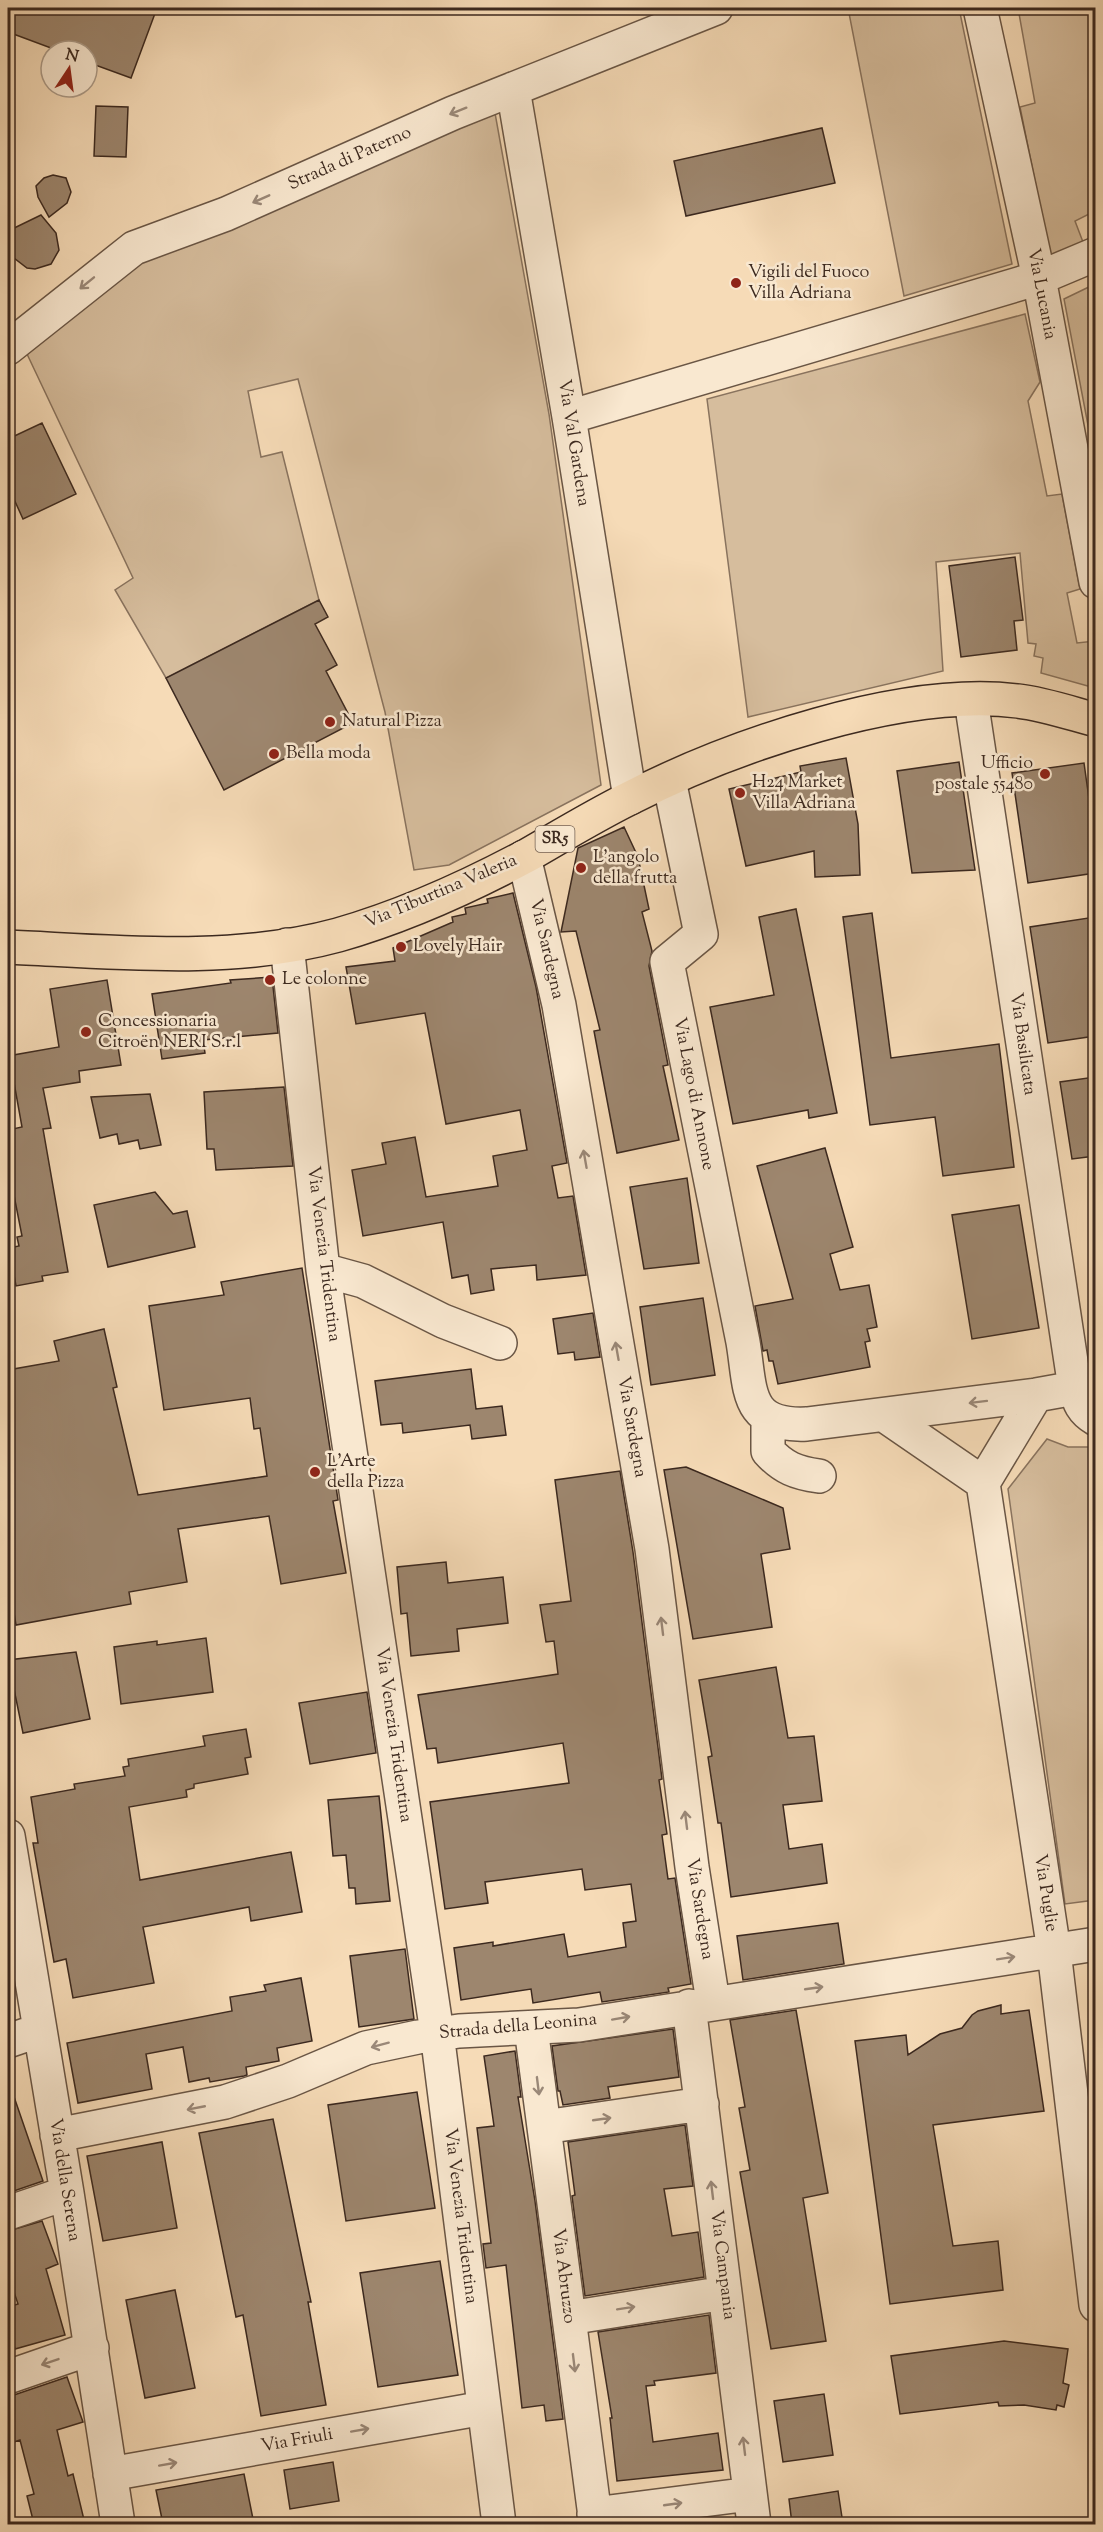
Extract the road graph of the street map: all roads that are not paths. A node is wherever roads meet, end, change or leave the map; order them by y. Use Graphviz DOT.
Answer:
graph roads {
  1 [pos="716,8"];
  2 [pos="980,8"];
  3 [pos="513,89"];
  4 [pos="1095,254"];
  5 [pos="1039,278"];
  6 [pos="8,348"];
  7 [pos="569,417"];
  8 [pos="1095,582"];
  9 [pos="971,700"];
  10 [pos="1095,720"];
  11 [pos="669,780"];
  12 [pos="630,798"];
  13 [pos="524,857"];
  14 [pos="287,945"];
  15 [pos="8,947"];
  16 [pos="323,1270"];
  17 [pos="500,1343"];
  18 [pos="1075,1388"];
  19 [pos="1036,1395"];
  20 [pos="884,1415"];
  21 [pos="768,1418"];
  22 [pos="1095,1419"];
  23 [pos="819,1476"];
  24 [pos="983,1483"];
  25 [pos="8,1836"];
  26 [pos="1095,1944"];
  27 [pos="1054,1951"];
  28 [pos="701,2004"];
  29 [pos="531,2028"];
  30 [pos="40,2030"];
  31 [pos="437,2033"];
  32 [pos="8,2041"];
  33 [pos="702,2104"];
  34 [pos="544,2127"];
  35 [pos="57,2135"];
  36 [pos="67,2193"];
  37 [pos="8,2213"];
  38 [pos="725,2293"];
  39 [pos="1095,2304"];
  40 [pos="568,2318"];
  41 [pos="92,2348"];
  42 [pos="8,2377"];
  43 [pos="484,2408"];
  44 [pos="110,2474"];
  45 [pos="752,2509"];
  46 [pos="595,2519"];
  47 [pos="118,2524"];
  48 [pos="499,2524"];
  1 -- 3 [label="street, Strada di Paterno"];
  2 -- 5 [label="street, Via Lucania"];
  3 -- 6 [label="street, Strada di Paterno, one-way"];
  3 -- 7 [label="street, Via Val Gardena"];
  4 -- 5 [label="street"];
  5 -- 7 [label="street"];
  5 -- 8 [label="street, Via Lucania"];
  7 -- 12 [label="street, Via Val Gardena"];
  9 -- 10 [label="main road, Via Tiburtina Valeria / SR5"];
  9 -- 11 [label="main road, Via Tiburtina Valeria / SR5"];
  9 -- 18 [label="street, Via Basilicata"];
  11 -- 12 [label="main road, Via Tiburtina Valeria / SR5"];
  11 -- 21 [label="street, Via Lago di Annone"];
  12 -- 13 [label="main road, Via Tiburtina Valeria / SR5"];
  13 -- 14 [label="main road, Via Tiburtina Valeria / SR5"];
  28 -- 13 [label="street, Via Sardegna, one-way"];
  14 -- 15 [label="main road, Via Tiburtina Valeria / SR5"];
  14 -- 16 [label="street, Via Venezia Tridentina"];
  16 -- 17 [label="street"];
  16 -- 31 [label="street, Via Venezia Tridentina"];
  18 -- 19 [label="street"];
  18 -- 22 [label="street, Via Basilicata"];
  19 -- 20 [label="street, one-way"];
  19 -- 24 [label="street"];
  20 -- 21 [label="street"];
  20 -- 24 [label="street"];
  21 -- 23 [label="street"];
  24 -- 27 [label="street, Via Puglie"];
  25 -- 30 [label="street, Via della Serena"];
  26 -- 27 [label="street, Strada della Leonina"];
  28 -- 27 [label="street, Strada della Leonina, one-way"];
  27 -- 39 [label="street, Via Puglie"];
  29 -- 28 [label="street, Strada della Leonina, one-way"];
  28 -- 33 [label="street, Via Campania"];
  29 -- 31 [label="street, Strada della Leonina"];
  29 -- 34 [label="street, Via Abruzzo, one-way"];
  30 -- 32 [label="street"];
  30 -- 35 [label="street, Via della Serena"];
  31 -- 35 [label="street, Strada della Leonina, one-way"];
  31 -- 43 [label="street, Via Venezia Tridentina"];
  34 -- 33 [label="street, one-way"];
  38 -- 33 [label="street, Via Campania, one-way"];
  34 -- 40 [label="street, Via Abruzzo"];
  35 -- 36 [label="street, Via della Serena"];
  36 -- 37 [label="street"];
  36 -- 41 [label="street, Via della Serena"];
  40 -- 38 [label="street, one-way"];
  45 -- 38 [label="street, Via Campania, one-way"];
  40 -- 46 [label="street, Via Abruzzo, one-way"];
  41 -- 42 [label="street, one-way"];
  41 -- 44 [label="street, Via della Serena"];
  44 -- 43 [label="street, Via Friuli, one-way"];
  43 -- 48 [label="street, Via Venezia Tridentina"];
  44 -- 47 [label="street, Via della Serena"];
  46 -- 45 [label="street, one-way"];
}
